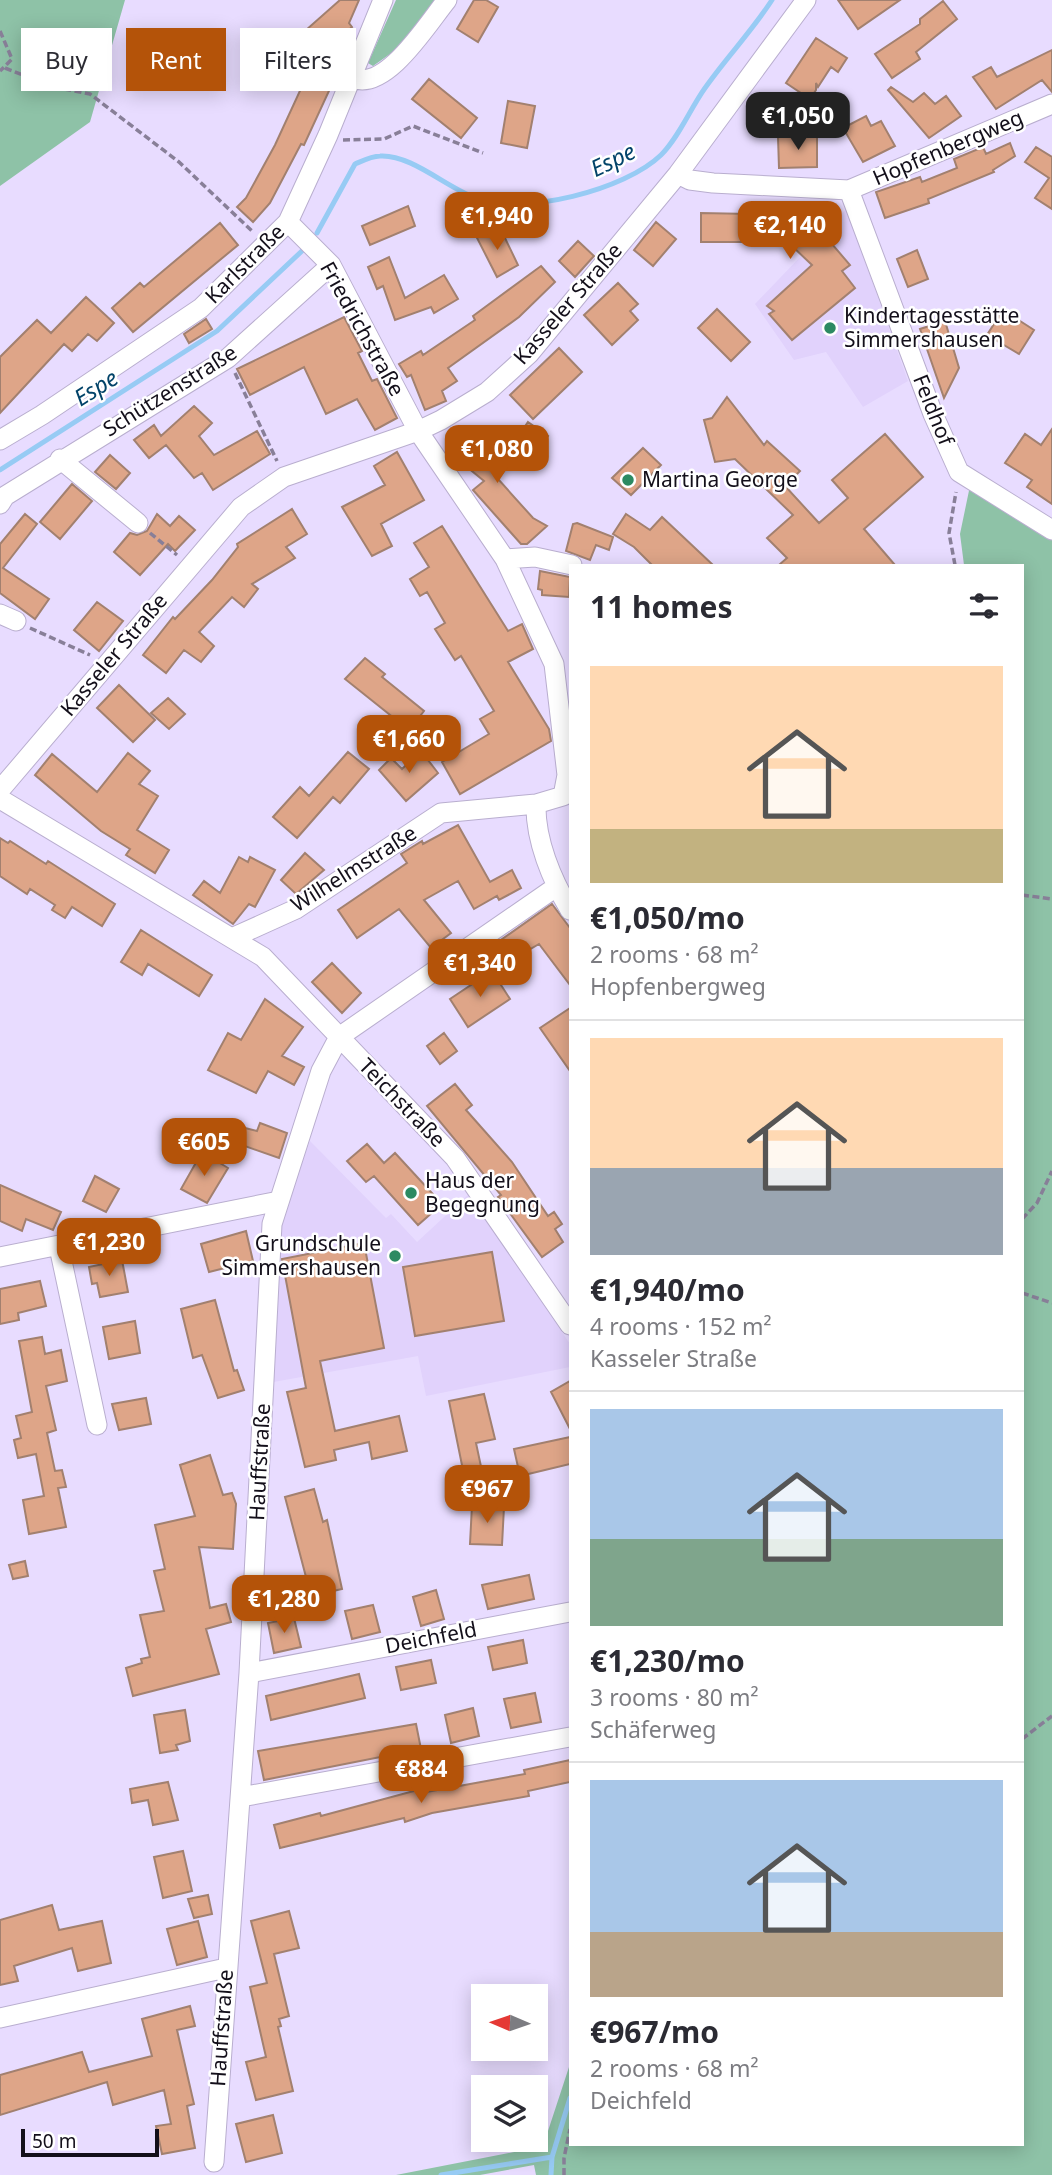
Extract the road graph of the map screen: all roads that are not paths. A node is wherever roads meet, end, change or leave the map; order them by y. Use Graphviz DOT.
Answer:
graph roads {
  1 [pos="383,0"];
  2 [pos="447,0"];
  3 [pos="806,0"];
  4 [pos="356,70"];
  5 [pos="356,79"];
  6 [pos="347,91"];
  7 [pos="1052,104"];
  8 [pos="678,174"];
  9 [pos="849,190"];
  10 [pos="288,222"];
  11 [pos="331,265"];
  12 [pos="418,431"];
  13 [pos="0,440"];
  14 [pos="60,459"];
  15 [pos="0,504"];
  16 [pos="138,523"];
  17 [pos="1052,530"];
  18 [pos="505,559"];
  19 [pos="569,564"];
  20 [pos="0,790"];
  21 [pos="567,797"];
  22 [pos="0,800"];
  23 [pos="536,804"];
  24 [pos="556,887"];
  25 [pos="569,908"];
  26 [pos="234,937"];
  27 [pos="339,1038"];
  28 [pos="279,1201"];
  29 [pos="59,1247"];
  30 [pos="0,1257"];
  31 [pos="569,1324"];
  32 [pos="97,1426"];
  33 [pos="569,1612"];
  34 [pos="250,1673"];
  35 [pos="569,1737"];
  36 [pos="241,1797"];
  37 [pos="226,1968"];
  38 [pos="0,2018"];
  39 [pos="214,2162"];
  1 -- 4 [label="street, Karlstraße"];
  2 -- 5 [label="street"];
  3 -- 8 [label="street, Kasseler Straße"];
  6 -- 10 [label="street, Karlstraße"];
  7 -- 9 [label="street, Hopfenbergweg"];
  8 -- 9 [label="street, Hopfenbergweg"];
  8 -- 12 [label="street, Kasseler Straße"];
  9 -- 17 [label="street, Feldhof"];
  10 -- 11 [label="street, Friedrichstraße"];
  10 -- 13 [label="street, Karlstraße"];
  11 -- 12 [label="street, Friedrichstraße"];
  11 -- 14 [label="street, Schützenstraße"];
  12 -- 18 [label="street, Friedrichstraße"];
  12 -- 20 [label="street, Kasseler Straße"];
  14 -- 15 [label="street, Schützenstraße"];
  14 -- 16 [label="street"];
  18 -- 19 [label="street"];
  18 -- 21 [label="street, Friedrichstraße"];
  21 -- 23 [label="street, Friedrichstraße"];
  22 -- 26 [label="street"];
  23 -- 24 [label="street"];
  23 -- 26 [label="street, Wilhelmstraße"];
  24 -- 25 [label="street"];
  24 -- 27 [label="street, Hauffstraße"];
  26 -- 27 [label="street, Teichstraße"];
  27 -- 28 [label="street, Hauffstraße"];
  27 -- 31 [label="street, Teichstraße"];
  28 -- 29 [label="street"];
  28 -- 34 [label="street, Hauffstraße"];
  29 -- 30 [label="street"];
  29 -- 32 [label="street"];
  33 -- 34 [label="street, Deichfeld"];
  34 -- 36 [label="street, Hauffstraße"];
  35 -- 36 [label="street"];
  36 -- 37 [label="street, Hauffstraße"];
  37 -- 38 [label="street"];
  37 -- 39 [label="street, Hauffstraße"];
}
